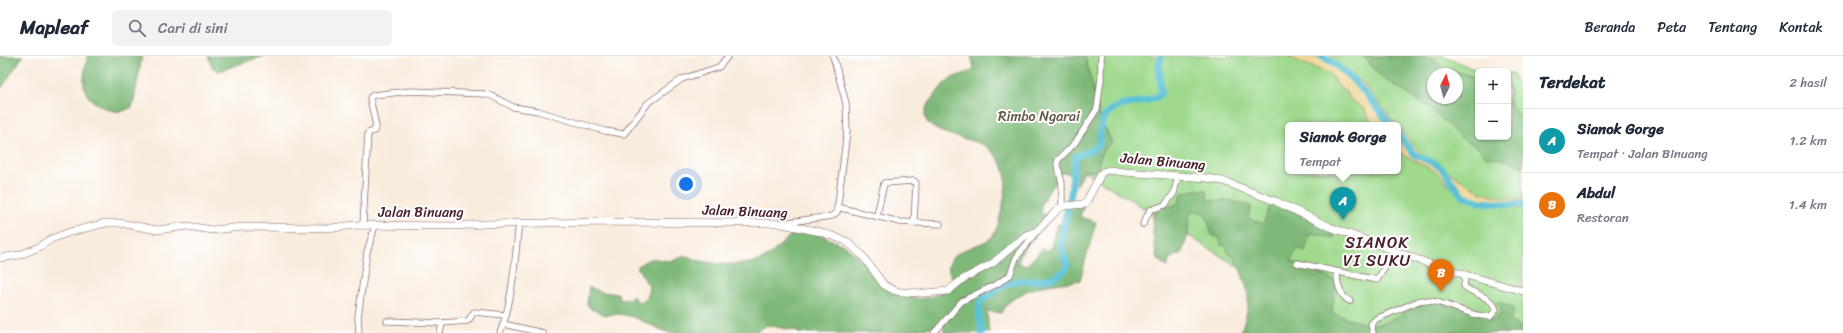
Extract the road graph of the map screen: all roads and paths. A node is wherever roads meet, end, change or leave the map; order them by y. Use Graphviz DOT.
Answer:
graph roads {
  1 [pos="728,56"];
  2 [pos="833,56"];
  3 [pos="1101,56"];
  4 [pos="1178,176"];
  5 [pos="1063,206"];
  6 [pos="837,207"];
  7 [pos="876,215"];
  8 [pos="518,223"];
  9 [pos="777,223"];
  10 [pos="914,223"];
  11 [pos="940,224"];
  12 [pos="1143,224"];
  13 [pos="362,226"];
  14 [pos="375,226"];
  15 [pos="1037,231"];
  16 [pos="1395,251"];
  17 [pos="0,258"];
  18 [pos="1297,263"];
  19 [pos="1337,272"];
  20 [pos="1462,274"];
  21 [pos="1523,292"];
  22 [pos="1350,301"];
  23 [pos="505,315"];
  24 [pos="387,321"];
  25 [pos="442,323"];
  26 [pos="503,324"];
  27 [pos="359,333"];
  28 [pos="440,333"];
  29 [pos="500,333"];
  30 [pos="543,333"];
  31 [pos="934,333"];
  32 [pos="1373,333"];
  1 -- 13 [label="street"];
  2 -- 6 [label="street"];
  3 -- 5 [label="street"];
  4 -- 5 [label="main road, Jalan Binuang"];
  4 -- 12 [label="street"];
  4 -- 16 [label="main road, Jalan Binuang"];
  5 -- 15 [label="main road, Jalan Binuang"];
  6 -- 7 [label="street"];
  6 -- 9 [label="street"];
  7 -- 10 [label="street"];
  7 -- 10 [label="street"];
  8 -- 9 [label="main road, Jalan Binuang"];
  8 -- 14 [label="main road, Jalan Binuang"];
  8 -- 23 [label="street"];
  9 -- 15 [label="main road, Jalan Binuang"];
  10 -- 11 [label="street"];
  13 -- 14 [label="main road, Jalan Binuang"];
  13 -- 17 [label="main road, Jalan Binuang"];
  14 -- 27 [label="street"];
  15 -- 31 [label="street"];
  16 -- 19 [label="street"];
  16 -- 20 [label="main road, Jalan Binuang"];
  18 -- 19 [label="street"];
  19 -- 22 [label="street"];
  20 -- 21 [label="main road, Jalan Binuang"];
  20 -- 32 [label="street"];
  23 -- 25 [label="street"];
  23 -- 26 [label="street"];
  24 -- 25 [label="street"];
  25 -- 28 [label="street"];
  26 -- 29 [label="street"];
  26 -- 30 [label="street"];
}
